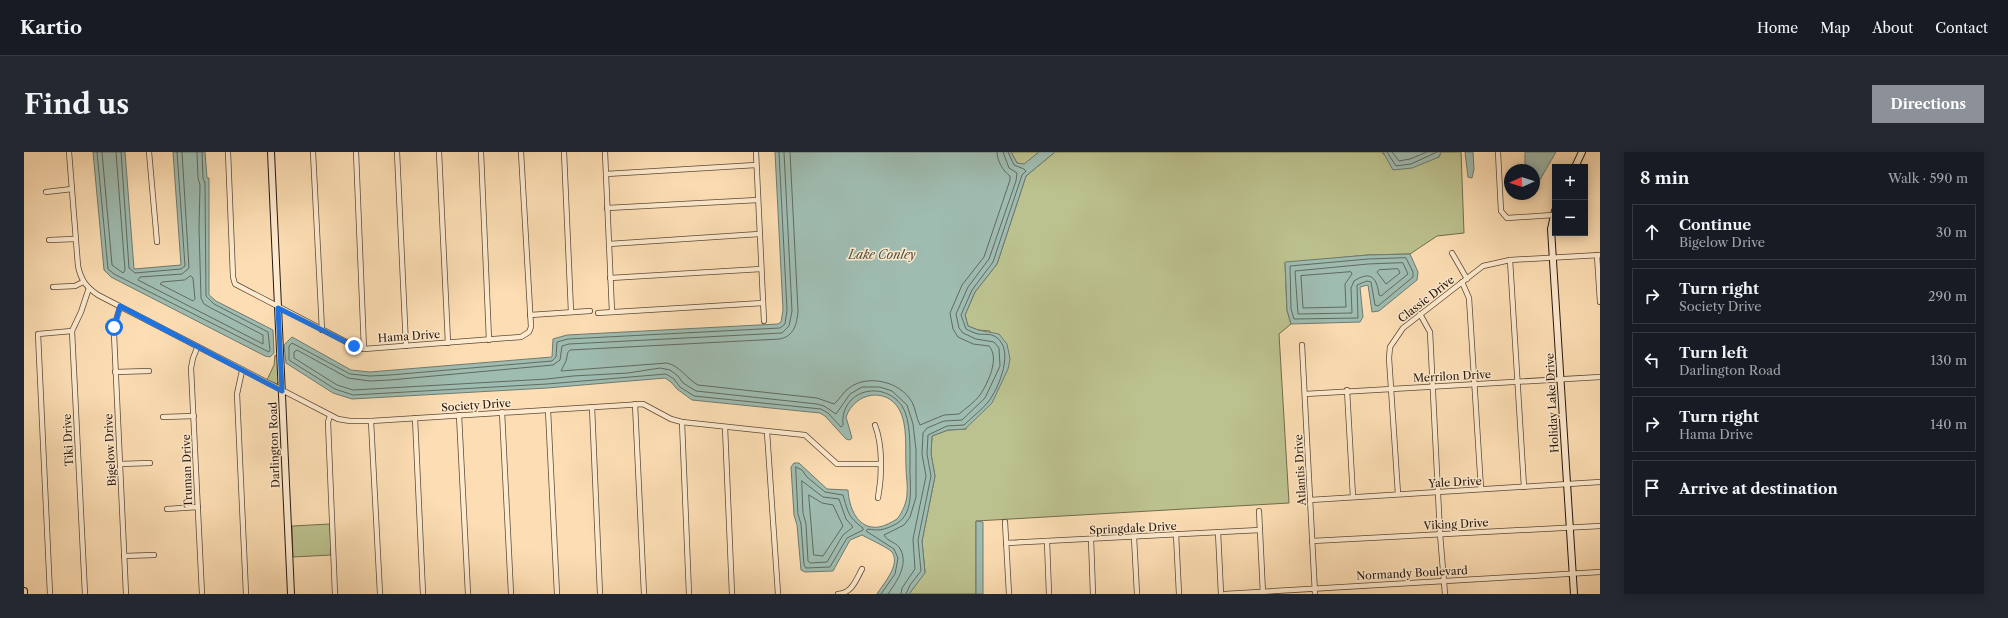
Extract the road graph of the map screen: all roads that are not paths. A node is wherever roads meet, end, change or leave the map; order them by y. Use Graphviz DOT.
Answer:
graph roads {
  1 [pos="70,152"];
  2 [pos="149,152"];
  3 [pos="228,152"];
  4 [pos="271,152"];
  5 [pos="314,152"];
  6 [pos="356,152"];
  7 [pos="397,152"];
  8 [pos="439,152"];
  9 [pos="481,152"];
  10 [pos="521,152"];
  11 [pos="564,152"];
  12 [pos="605,152"];
  13 [pos="756,152"];
  14 [pos="1498,152"];
  15 [pos="1582,152"];
  16 [pos="1576,164"];
  17 [pos="756,165"];
  18 [pos="606,174"];
  19 [pos="72,190"];
  20 [pos="46,192"];
  21 [pos="758,200"];
  22 [pos="607,208"];
  23 [pos="1552,213"];
  24 [pos="759,234"];
  25 [pos="1552,236"];
  26 [pos="75,239"];
  27 [pos="48,240"];
  28 [pos="157,242"];
  29 [pos="609,244"];
  30 [pos="1452,253"];
  31 [pos="1599,255"];
  32 [pos="1554,258"];
  33 [pos="1510,260"];
  34 [pos="761,269"];
  35 [pos="610,278"];
  36 [pos="1467,279"];
  37 [pos="83,282"];
  38 [pos="1462,282"];
  39 [pos="53,287"];
  40 [pos="89,288"];
  41 [pos="1600,302"];
  42 [pos="763,303"];
  43 [pos="120,306"];
  44 [pos="278,308"];
  45 [pos="590,311"];
  46 [pos="571,312"];
  47 [pos="612,312"];
  48 [pos="598,313"];
  49 [pos="1420,314"];
  50 [pos="530,315"];
  51 [pos="764,321"];
  52 [pos="322,330"];
  53 [pos="72,331"];
  54 [pos="489,340"];
  55 [pos="448,343"];
  56 [pos="1302,345"];
  57 [pos="406,346"];
  58 [pos="198,348"];
  59 [pos="364,348"];
  60 [pos="149,371"];
  61 [pos="242,371"];
  62 [pos="115,372"];
  63 [pos="1600,376"];
  64 [pos="1561,379"];
  65 [pos="1517,381"];
  66 [pos="1475,383"];
  67 [pos="1434,386"];
  68 [pos="1391,388"];
  69 [pos="1347,390"];
  70 [pos="282,391"];
  71 [pos="1305,394"];
  72 [pos="635,404"];
  73 [pos="592,407"];
  74 [pos="548,410"];
  75 [pos="502,412"];
  76 [pos="459,415"];
  77 [pos="194,416"];
  78 [pos="330,416"];
  79 [pos="163,417"];
  80 [pos="415,418"];
  81 [pos="371,421"];
  82 [pos="682,422"];
  83 [pos="875,425"];
  84 [pos="725,427"];
  85 [pos="767,432"];
  86 [pos="150,463"];
  87 [pos="120,464"];
  88 [pos="880,464"];
  89 [pos="1600,482"];
  90 [pos="1567,484"];
  91 [pos="1524,487"];
  92 [pos="1481,489"];
  93 [pos="1437,492"];
  94 [pos="1398,494"];
  95 [pos="1353,497"];
  96 [pos="878,498"];
  97 [pos="1310,500"];
  98 [pos="198,507"];
  99 [pos="167,509"];
  100 [pos="1259,511"];
  101 [pos="1005,522"];
  102 [pos="1600,526"];
  103 [pos="1570,527"];
  104 [pos="1260,530"];
  105 [pos="1218,532"];
  106 [pos="1176,534"];
  107 [pos="1440,534"];
  108 [pos="1134,537"];
  109 [pos="1091,539"];
  110 [pos="1047,541"];
  111 [pos="1312,541"];
  112 [pos="1006,543"];
  113 [pos="154,555"];
  114 [pos="124,556"];
  115 [pos="862,569"];
  116 [pos="1600,572"];
  117 [pos="1573,574"];
  118 [pos="1444,581"];
  119 [pos="1315,588"];
  120 [pos="1263,593"];
  121 [pos="50,594"];
  122 [pos="85,594"];
  123 [pos="126,594"];
  124 [pos="202,594"];
  125 [pos="246,594"];
  126 [pos="291,594"];
  127 [pos="335,594"];
  128 [pos="380,594"];
  129 [pos="423,594"];
  130 [pos="468,594"];
  131 [pos="511,594"];
  132 [pos="557,594"];
  133 [pos="600,594"];
  134 [pos="644,594"];
  135 [pos="689,594"];
  136 [pos="732,594"];
  137 [pos="778,594"];
  138 [pos="838,594"];
  139 [pos="1009,594"];
  140 [pos="1049,594"];
  141 [pos="1093,594"];
  142 [pos="1137,594"];
  143 [pos="1179,594"];
  144 [pos="1221,594"];
  145 [pos="1225,594"];
  146 [pos="1315,594"];
  147 [pos="1445,594"];
  148 [pos="1574,594"];
  1 -- 19 [label="street"];
  2 -- 28 [label="street"];
  3 -- 44 [label="street, Hama Drive"];
  4 -- 44 [label="street, Darlington Road"];
  5 -- 52 [label="street"];
  6 -- 59 [label="street"];
  7 -- 57 [label="street"];
  8 -- 55 [label="street"];
  9 -- 54 [label="street"];
  10 -- 50 [label="street"];
  11 -- 46 [label="street"];
  12 -- 18 [label="street"];
  13 -- 17 [label="street"];
  14 -- 23 [label="street"];
  15 -- 16 [label="street"];
  17 -- 18 [label="street"];
  17 -- 21 [label="street"];
  18 -- 22 [label="street"];
  19 -- 20 [label="street"];
  19 -- 26 [label="street"];
  21 -- 22 [label="street"];
  21 -- 24 [label="street"];
  22 -- 29 [label="street"];
  24 -- 29 [label="street"];
  24 -- 34 [label="street"];
  25 -- 32 [label="street, Holiday Lake Drive"];
  26 -- 27 [label="street"];
  26 -- 37 [label="street"];
  29 -- 35 [label="street"];
  30 -- 36 [label="street"];
  31 -- 32 [label="street, Classic Drive"];
  31 -- 41 [label="street"];
  32 -- 33 [label="street, Classic Drive"];
  32 -- 64 [label="street, Holiday Lake Drive"];
  33 -- 36 [label="street, Classic Drive"];
  33 -- 65 [label="street"];
  34 -- 35 [label="street"];
  34 -- 42 [label="street"];
  35 -- 47 [label="street"];
  36 -- 38 [label="street, Classic Drive"];
  37 -- 39 [label="street"];
  37 -- 40 [label="street, Society Drive"];
  38 -- 49 [label="street, Classic Drive"];
  38 -- 66 [label="street"];
  40 -- 43 [label="street, Society Drive"];
  40 -- 53 [label="street, Tiki Drive"];
  42 -- 47 [label="street"];
  42 -- 51 [label="street"];
  43 -- 58 [label="street, Society Drive"];
  43 -- 62 [label="street, Bigelow Drive"];
  44 -- 52 [label="street, Hama Drive"];
  44 -- 70 [label="street, Darlington Road"];
  45 -- 46 [label="street"];
  46 -- 50 [label="street"];
  47 -- 48 [label="street"];
  49 -- 67 [label="street"];
  49 -- 68 [label="street, Classic Drive"];
  50 -- 54 [label="street, Hama Drive"];
  52 -- 59 [label="street, Hama Drive"];
  53 -- 121 [label="street"];
  53 -- 122 [label="street, Tiki Drive"];
  54 -- 55 [label="street, Hama Drive"];
  55 -- 57 [label="street, Hama Drive"];
  56 -- 71 [label="street, Atlantis Drive"];
  57 -- 59 [label="street, Hama Drive"];
  58 -- 61 [label="street, Society Drive"];
  58 -- 77 [label="street, Truman Drive"];
  60 -- 62 [label="street"];
  61 -- 70 [label="street, Society Drive"];
  61 -- 125 [label="street"];
  62 -- 87 [label="street, Bigelow Drive"];
  63 -- 64 [label="street, Merrilon Drive"];
  64 -- 65 [label="street, Merrilon Drive"];
  64 -- 90 [label="street, Holiday Lake Drive"];
  65 -- 66 [label="street, Merrilon Drive"];
  65 -- 91 [label="street"];
  66 -- 67 [label="street, Merrilon Drive"];
  66 -- 92 [label="street"];
  67 -- 68 [label="street, Merrilon Drive"];
  67 -- 93 [label="street"];
  68 -- 69 [label="street, Merrilon Drive"];
  68 -- 94 [label="street, Classic Drive"];
  69 -- 71 [label="street, Merrilon Drive"];
  69 -- 95 [label="street"];
  70 -- 78 [label="street, Society Drive"];
  70 -- 126 [label="street, Darlington Road"];
  71 -- 97 [label="street, Atlantis Drive"];
  72 -- 73 [label="street, Society Drive"];
  72 -- 82 [label="street, Society Drive"];
  72 -- 134 [label="street"];
  73 -- 74 [label="street, Society Drive"];
  73 -- 133 [label="street"];
  74 -- 75 [label="street, Society Drive"];
  74 -- 132 [label="street"];
  75 -- 76 [label="street, Society Drive"];
  75 -- 131 [label="street"];
  76 -- 80 [label="street, Society Drive"];
  76 -- 130 [label="street"];
  77 -- 79 [label="street"];
  77 -- 98 [label="street, Truman Drive"];
  78 -- 81 [label="street, Society Drive"];
  78 -- 127 [label="street"];
  80 -- 81 [label="street, Society Drive"];
  80 -- 129 [label="street"];
  81 -- 128 [label="street"];
  82 -- 84 [label="street, Society Drive"];
  82 -- 135 [label="street"];
  83 -- 88 [label="street"];
  84 -- 85 [label="street, Society Drive"];
  84 -- 136 [label="street"];
  85 -- 88 [label="street, Society Drive"];
  85 -- 137 [label="street"];
  86 -- 87 [label="street"];
  87 -- 114 [label="street, Bigelow Drive"];
  88 -- 96 [label="street"];
  89 -- 90 [label="street, Yale Drive"];
  90 -- 91 [label="street, Yale Drive"];
  90 -- 103 [label="street, Holiday Lake Drive"];
  91 -- 92 [label="street, Yale Drive"];
  92 -- 93 [label="street, Yale Drive"];
  93 -- 94 [label="street, Yale Drive"];
  93 -- 107 [label="street"];
  94 -- 95 [label="street, Yale Drive"];
  95 -- 97 [label="street, Yale Drive"];
  97 -- 111 [label="street, Atlantis Drive"];
  98 -- 99 [label="street"];
  98 -- 124 [label="street, Truman Drive"];
  100 -- 104 [label="street"];
  101 -- 112 [label="street"];
  102 -- 103 [label="street, Viking Drive"];
  103 -- 107 [label="street, Viking Drive"];
  103 -- 117 [label="street, Holiday Lake Drive"];
  104 -- 105 [label="street, Springdale Drive"];
  104 -- 120 [label="street"];
  105 -- 106 [label="street, Springdale Drive"];
  105 -- 144 [label="street"];
  106 -- 108 [label="street, Springdale Drive"];
  106 -- 143 [label="street"];
  107 -- 111 [label="street, Viking Drive"];
  107 -- 118 [label="street"];
  108 -- 109 [label="street, Springdale Drive"];
  108 -- 142 [label="street"];
  109 -- 110 [label="street, Springdale Drive"];
  109 -- 141 [label="street"];
  110 -- 112 [label="street, Springdale Drive"];
  110 -- 140 [label="street"];
  111 -- 119 [label="street, Atlantis Drive"];
  112 -- 139 [label="street"];
  113 -- 114 [label="street"];
  114 -- 123 [label="street, Bigelow Drive"];
  115 -- 138 [label="street"];
  116 -- 117 [label="street, Normandy Boulevard"];
  117 -- 118 [label="street, Normandy Boulevard"];
  117 -- 148 [label="street, Holiday Lake Drive"];
  118 -- 119 [label="street, Normandy Boulevard"];
  118 -- 147 [label="street"];
  119 -- 120 [label="street, Normandy Boulevard"];
  119 -- 146 [label="street, Atlantis Drive"];
  120 -- 145 [label="street, Normandy Boulevard"];
}
